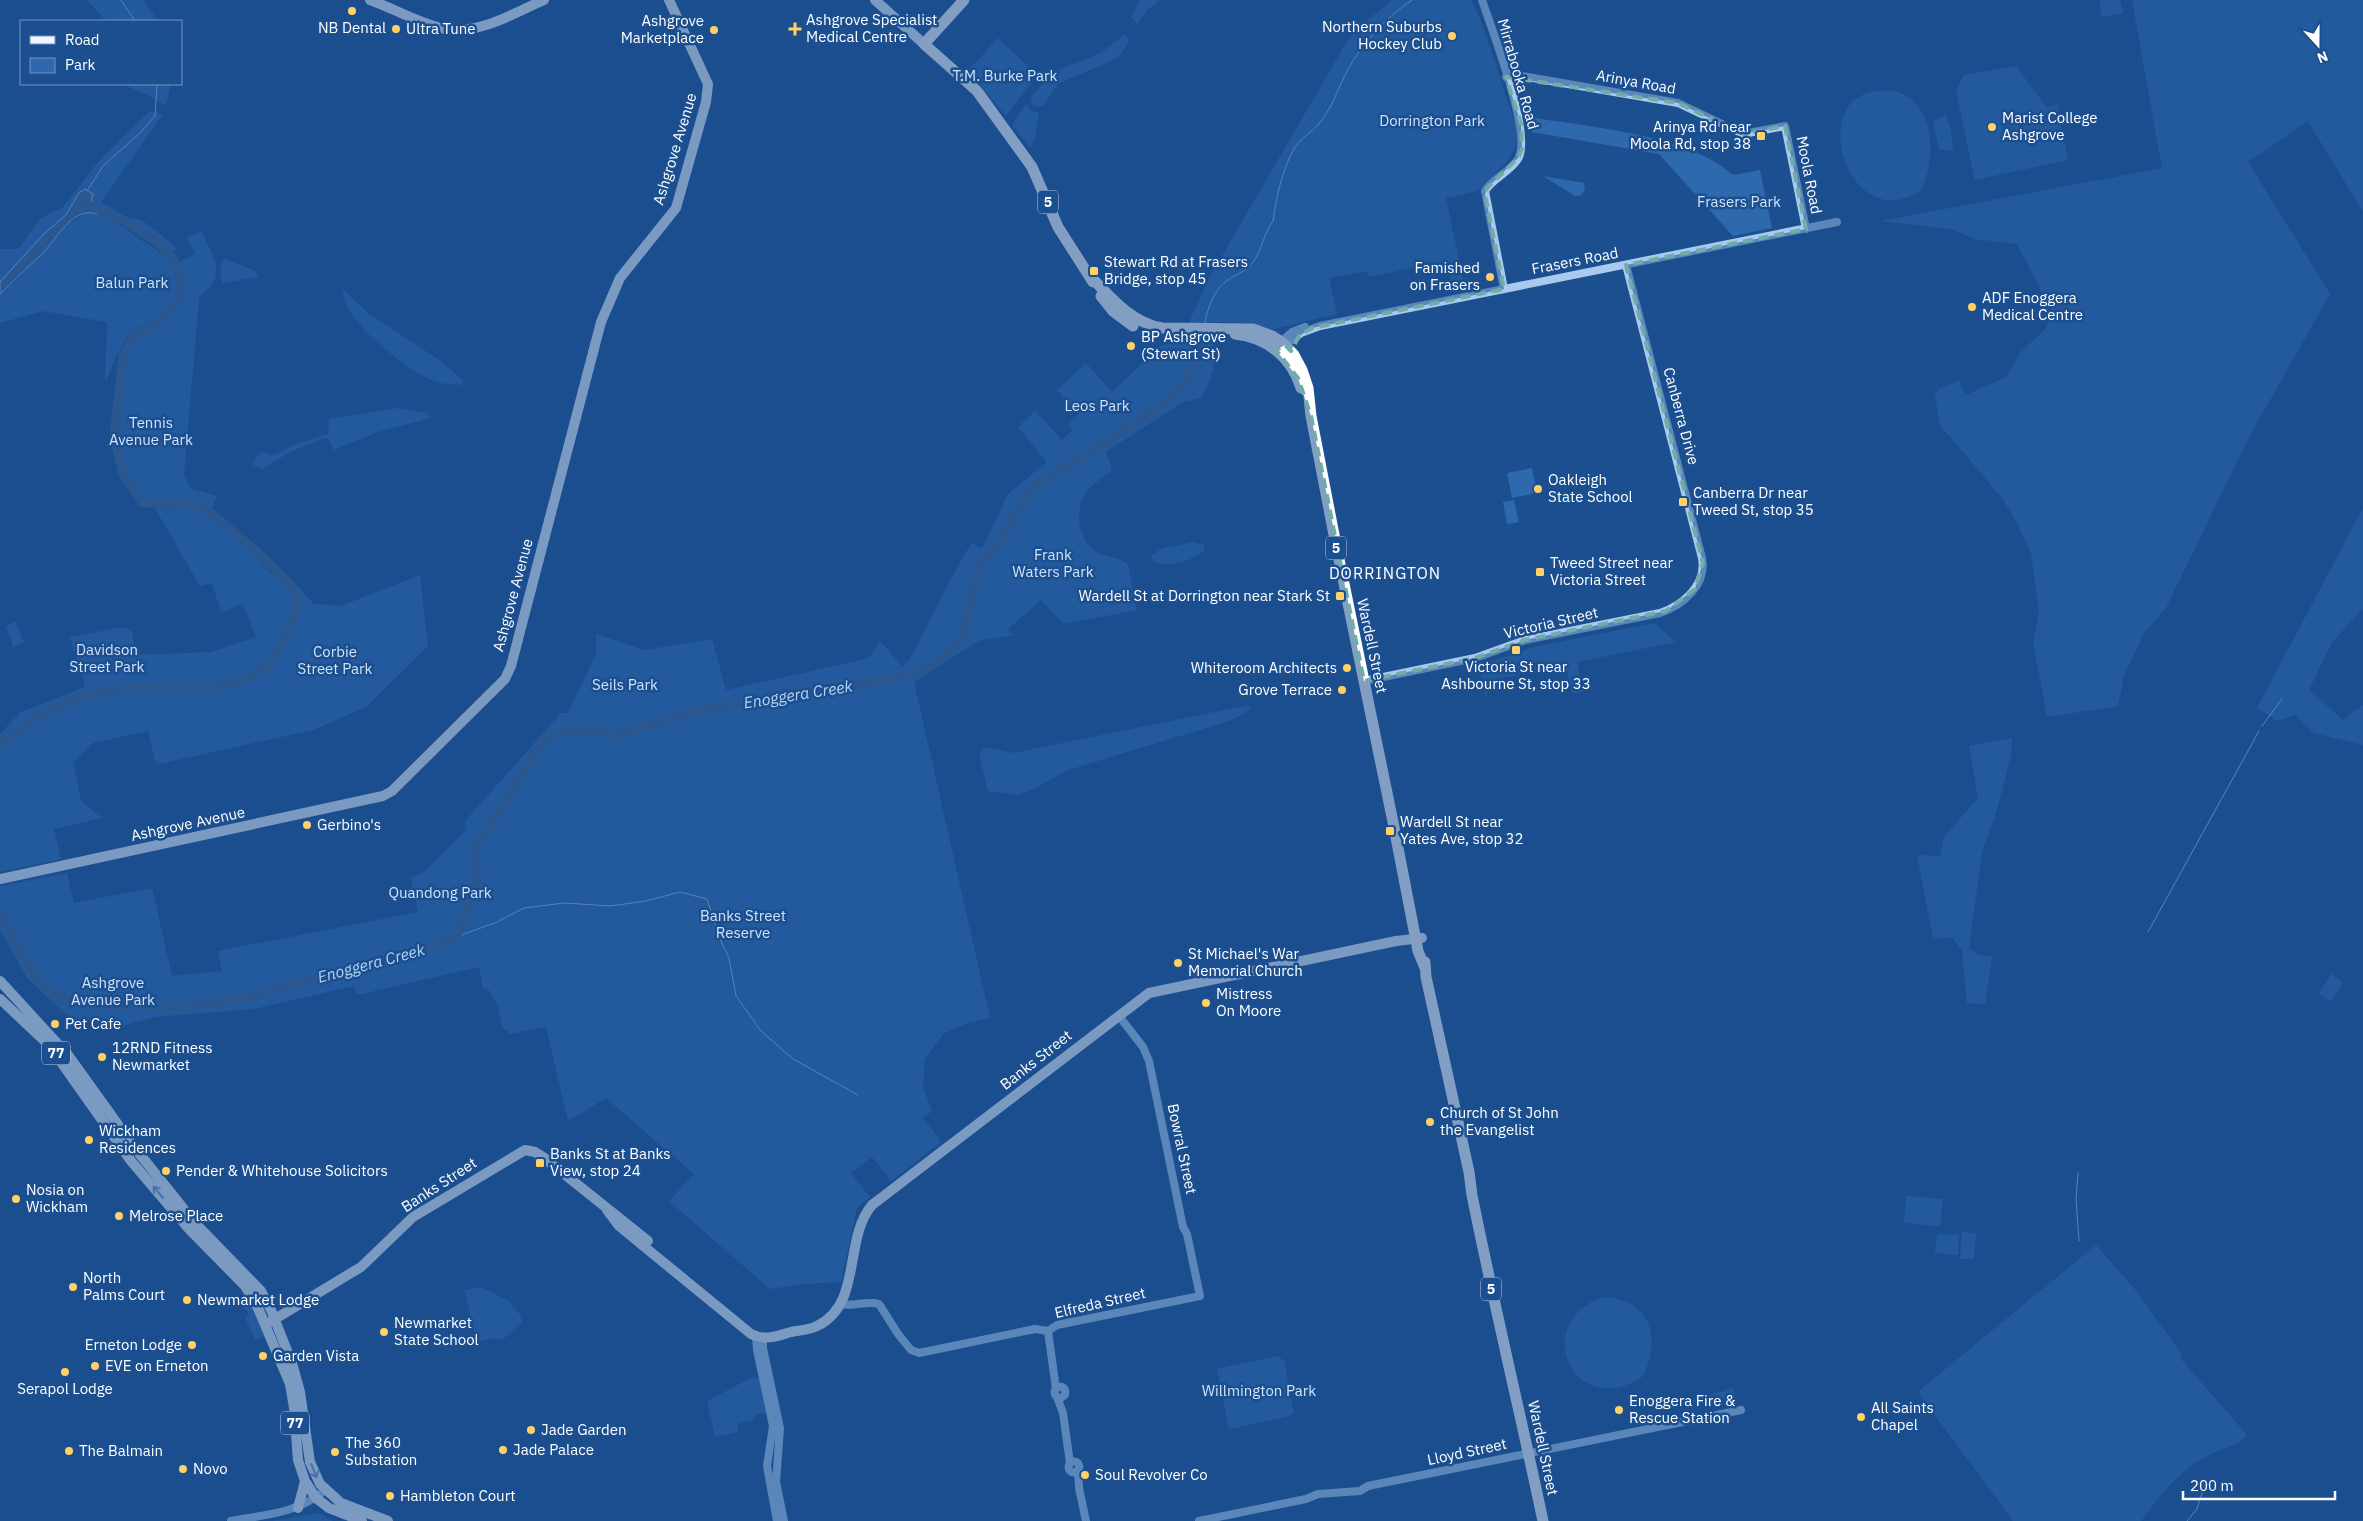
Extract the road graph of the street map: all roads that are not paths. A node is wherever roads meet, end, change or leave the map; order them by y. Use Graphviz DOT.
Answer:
graph roads {
  1 [pos="544,0"];
  2 [pos="669,0"];
  3 [pos="875,0"];
  4 [pos="964,0"];
  5 [pos="1482,0"];
  6 [pos="375,1"];
  7 [pos="924,44"];
  8 [pos="1506,77"];
  9 [pos="1785,126"];
  10 [pos="1837,222"];
  11 [pos="1806,229"];
  12 [pos="1626,265"];
  13 [pos="1504,289"];
  14 [pos="1304,329"];
  15 [pos="1224,330"];
  16 [pos="1262,332"];
  17 [pos="1281,346"];
  18 [pos="1297,360"];
  19 [pos="1311,416"];
  20 [pos="1701,576"];
  21 [pos="1364,681"];
  22 [pos="4,879"];
  23 [pos="1418,936"];
  24 [pos="1,984"];
  25 [pos="0,1000"];
  26 [pos="4,1007"];
  27 [pos="1118,1016"];
  28 [pos="1200,1296"];
  29 [pos="268,1303"];
  30 [pos="841,1304"];
  31 [pos="293,1310"];
  32 [pos="275,1320"];
  33 [pos="265,1324"];
  34 [pos="1048,1331"];
  35 [pos="760,1336"];
  36 [pos="762,1356"];
  37 [pos="1741,1410"];
  38 [pos="1525,1455"];
  39 [pos="305,1482"];
  40 [pos="325,1490"];
  41 [pos="316,1498"];
  42 [pos="298,1508"];
  43 [pos="231,1521"];
  44 [pos="362,1521"];
  45 [pos="388,1521"];
  46 [pos="777,1521"];
  47 [pos="784,1521"];
  48 [pos="1086,1521"];
  49 [pos="1199,1521"];
  50 [pos="1535,1521"];
  51 [pos="1543,1521"];
  1 -- 6 [label="main road"];
  2 -- 22 [label="main road, Ashgrove Avenue"];
  3 -- 7 [label="main road"];
  4 -- 7 [label="highway"];
  5 -- 8 [label="street, Mirrabooka Road"];
  7 -- 15 [label="highway, 5"];
  8 -- 9 [label="street, Arinya Road"];
  8 -- 13 [label="street, Mirrabooka Road"];
  9 -- 11 [label="street, Moola Road"];
  10 -- 11 [label="street, Frasers Road"];
  11 -- 12 [label="street, Frasers Road"];
  12 -- 13 [label="street, Frasers Road"];
  12 -- 20 [label="street, Canberra Drive"];
  13 -- 14 [label="street, Frasers Road"];
  14 -- 16 [label="street"];
  14 -- 17 [label="street, Frasers Road"];
  14 -- 18 [label="street"];
  15 -- 16 [label="highway, 5"];
  15 -- 17 [label="highway, 5"];
  16 -- 17 [label="highway, 5"];
  17 -- 18 [label="highway, Wardell Street / 5"];
  17 -- 19 [label="highway, Wardell Street / 5"];
  18 -- 19 [label="highway, Wardell Street / 5"];
  19 -- 21 [label="highway, Wardell Street / 5"];
  20 -- 21 [label="street, Victoria Street"];
  21 -- 23 [label="highway, Wardell Street / 5"];
  23 -- 27 [label="main road, Banks Street"];
  23 -- 38 [label="highway, Wardell Street / 5"];
  24 -- 29 [label="main road, 77"];
  25 -- 26 [label="main road, 77"];
  33 -- 26 [label="main road, 77, one-way"];
  27 -- 28 [label="street, Bowral Street"];
  27 -- 30 [label="main road, Banks Street"];
  28 -- 34 [label="street, Elfreda Street"];
  29 -- 31 [label="main road"];
  29 -- 32 [label="main road, 77"];
  30 -- 34 [label="street, Elfreda Street"];
  30 -- 35 [label="main road"];
  31 -- 32 [label="main road, Banks Street"];
  31 -- 35 [label="main road, Banks Street"];
  32 -- 33 [label="main road, Banks Street"];
  32 -- 40 [label="main road, 77, one-way"];
  33 -- 39 [label="main road, 77"];
  34 -- 48 [label="street"];
  35 -- 36 [label="street"];
  36 -- 46 [label="street"];
  36 -- 47 [label="street"];
  37 -- 38 [label="street, Lloyd Street"];
  38 -- 49 [label="street, Lloyd Street"];
  38 -- 50 [label="highway, Wardell Street / 5"];
  38 -- 51 [label="highway, Wardell Street / 5"];
  39 -- 41 [label="main road, 77"];
  39 -- 42 [label="main road"];
  40 -- 41 [label="street"];
  40 -- 45 [label="main road, 77"];
  41 -- 42 [label="street"];
  41 -- 44 [label="main road, 77"];
  42 -- 43 [label="street"];
}
